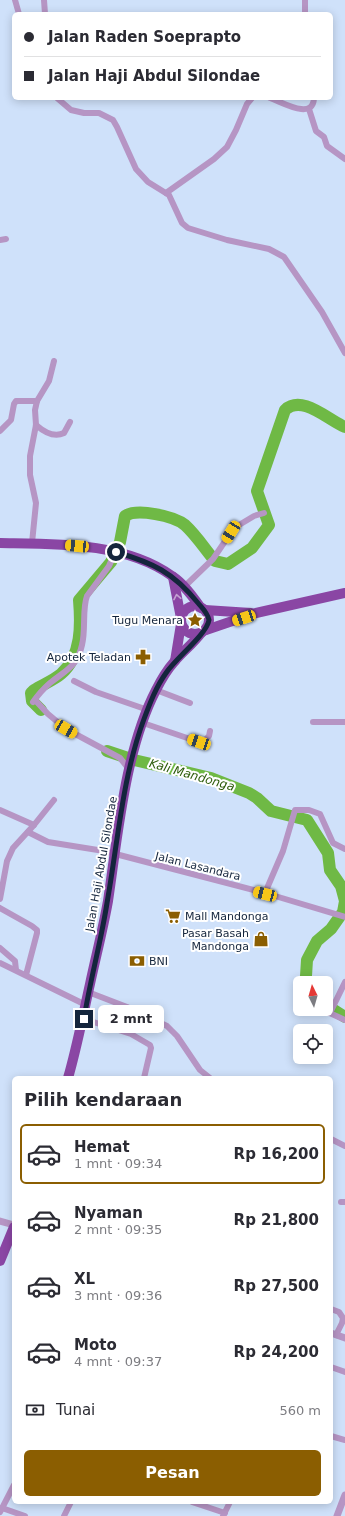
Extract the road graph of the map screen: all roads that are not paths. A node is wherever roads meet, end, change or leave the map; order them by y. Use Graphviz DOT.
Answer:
graph roads {
  1 [pos="15,0"];
  2 [pos="44,0"];
  3 [pos="306,0"];
  4 [pos="18,12"];
  5 [pos="45,12"];
  6 [pos="305,12"];
  7 [pos="59,100"];
  8 [pos="250,100"];
  9 [pos="276,100"];
  10 [pos="314,100"];
  11 [pos="310,109"];
  12 [pos="345,159"];
  13 [pos="166,193"];
  14 [pos="345,353"];
  15 [pos="54,361"];
  16 [pos="36,401"];
  17 [pos="70,422"];
  18 [pos="36,425"];
  19 [pos="0,431"];
  20 [pos="264,513"];
  21 [pos="0,543"];
  22 [pos="32,544"];
  23 [pos="115,552"];
  24 [pos="173,577"];
  25 [pos="184,587"];
  26 [pos="345,594"];
  27 [pos="203,609"];
  28 [pos="256,613"];
  29 [pos="181,621"];
  30 [pos="203,632"];
  31 [pos="175,661"];
  32 [pos="74,681"];
  33 [pos="156,690"];
  34 [pos="190,703"];
  35 [pos="148,710"];
  36 [pos="313,722"];
  37 [pos="345,722"];
  38 [pos="143,723"];
  39 [pos="210,731"];
  40 [pos="130,768"];
  41 [pos="54,800"];
  42 [pos="0,810"];
  43 [pos="34,825"];
  44 [pos="28,832"];
  45 [pos="345,849"];
  46 [pos="114,854"];
  47 [pos="265,894"];
  48 [pos="0,899"];
  49 [pos="0,908"];
  50 [pos="345,917"];
  51 [pos="0,948"];
  52 [pos="0,963"];
  53 [pos="16,970"];
  54 [pos="26,975"];
  55 [pos="345,982"];
  56 [pos="88,992"];
  57 [pos="86,1005"];
  58 [pos="333,1007"];
  59 [pos="333,1014"];
  60 [pos="84,1019"];
  61 [pos="345,1020"];
  62 [pos="69,1076"];
  63 [pos="144,1076"];
  64 [pos="208,1076"];
  65 [pos="333,1140"];
  66 [pos="345,1146"];
  67 [pos="0,1221"];
  68 [pos="12,1225"];
  69 [pos="12,1231"];
  70 [pos="0,1261"];
  71 [pos="333,1310"];
  72 [pos="334,1334"];
  73 [pos="345,1338"];
  74 [pos="333,1368"];
  75 [pos="345,1372"];
  76 [pos="333,1437"];
  77 [pos="345,1440"];
  78 [pos="12,1489"];
  79 [pos="345,1495"];
  80 [pos="70,1504"];
  81 [pos="197,1504"];
  82 [pos="229,1504"];
  83 [pos="1,1510"];
  84 [pos="224,1514"];
  85 [pos="25,1516"];
  86 [pos="64,1516"];
  87 [pos="337,1516"];
  1 -- 4 [label="street"];
  2 -- 5 [label="street"];
  3 -- 6 [label="street"];
  7 -- 13 [label="street"];
  8 -- 13 [label="street"];
  9 -- 11 [label="street"];
  10 -- 11 [label="street"];
  11 -- 12 [label="street"];
  13 -- 14 [label="street"];
  15 -- 16 [label="street"];
  16 -- 18 [label="street"];
  16 -- 19 [label="street"];
  17 -- 18 [label="street"];
  18 -- 22 [label="street"];
  20 -- 25 [label="street"];
  21 -- 22 [label="highway"];
  22 -- 23 [label="highway"];
  23 -- 24 [label="highway"];
  23 -- 40 [label="street"];
  24 -- 25 [label="highway"];
  29 -- 24 [label="highway, one-way"];
  25 -- 27 [label="highway"];
  26 -- 28 [label="highway"];
  27 -- 28 [label="highway"];
  27 -- 29 [label="highway"];
  27 -- 30 [label="highway"];
  28 -- 30 [label="highway"];
  29 -- 30 [label="highway"];
  29 -- 31 [label="highway"];
  30 -- 31 [label="highway, Jalan Haji Abdul Silondae"];
  31 -- 33 [label="highway, Jalan Haji Abdul Silondae"];
  32 -- 35 [label="street"];
  33 -- 34 [label="street"];
  33 -- 35 [label="highway, Jalan Haji Abdul Silondae"];
  35 -- 38 [label="highway, Jalan Haji Abdul Silondae"];
  36 -- 37 [label="street"];
  38 -- 39 [label="street"];
  38 -- 40 [label="highway, Jalan Haji Abdul Silondae"];
  40 -- 46 [label="highway, Jalan Haji Abdul Silondae"];
  41 -- 43 [label="street"];
  42 -- 43 [label="street"];
  43 -- 44 [label="street"];
  44 -- 46 [label="street, Jalan Lasandara"];
  44 -- 48 [label="street"];
  45 -- 47 [label="street"];
  46 -- 47 [label="street, Jalan Lasandara"];
  46 -- 56 [label="highway, Jalan Haji Abdul Silondae"];
  47 -- 50 [label="street, Jalan Lasandara"];
  49 -- 54 [label="street"];
  51 -- 53 [label="street"];
  52 -- 53 [label="street"];
  53 -- 54 [label="street"];
  54 -- 57 [label="street"];
  55 -- 58 [label="street"];
  56 -- 57 [label="highway, Jalan Haji Abdul Silondae"];
  56 -- 64 [label="street"];
  57 -- 60 [label="highway, Jalan Haji Abdul Silondae"];
  59 -- 61 [label="street"];
  60 -- 62 [label="highway, Jalan Haji Abdul Silondae"];
  60 -- 63 [label="street"];
  65 -- 66 [label="street"];
  67 -- 68 [label="street"];
  69 -- 70 [label="highway"];
  71 -- 72 [label="street"];
  72 -- 73 [label="street"];
  74 -- 75 [label="street"];
  76 -- 77 [label="street"];
  78 -- 83 [label="street"];
  79 -- 87 [label="street"];
  80 -- 86 [label="street"];
  81 -- 84 [label="street"];
  82 -- 84 [label="street"];
  83 -- 85 [label="street"];
}
